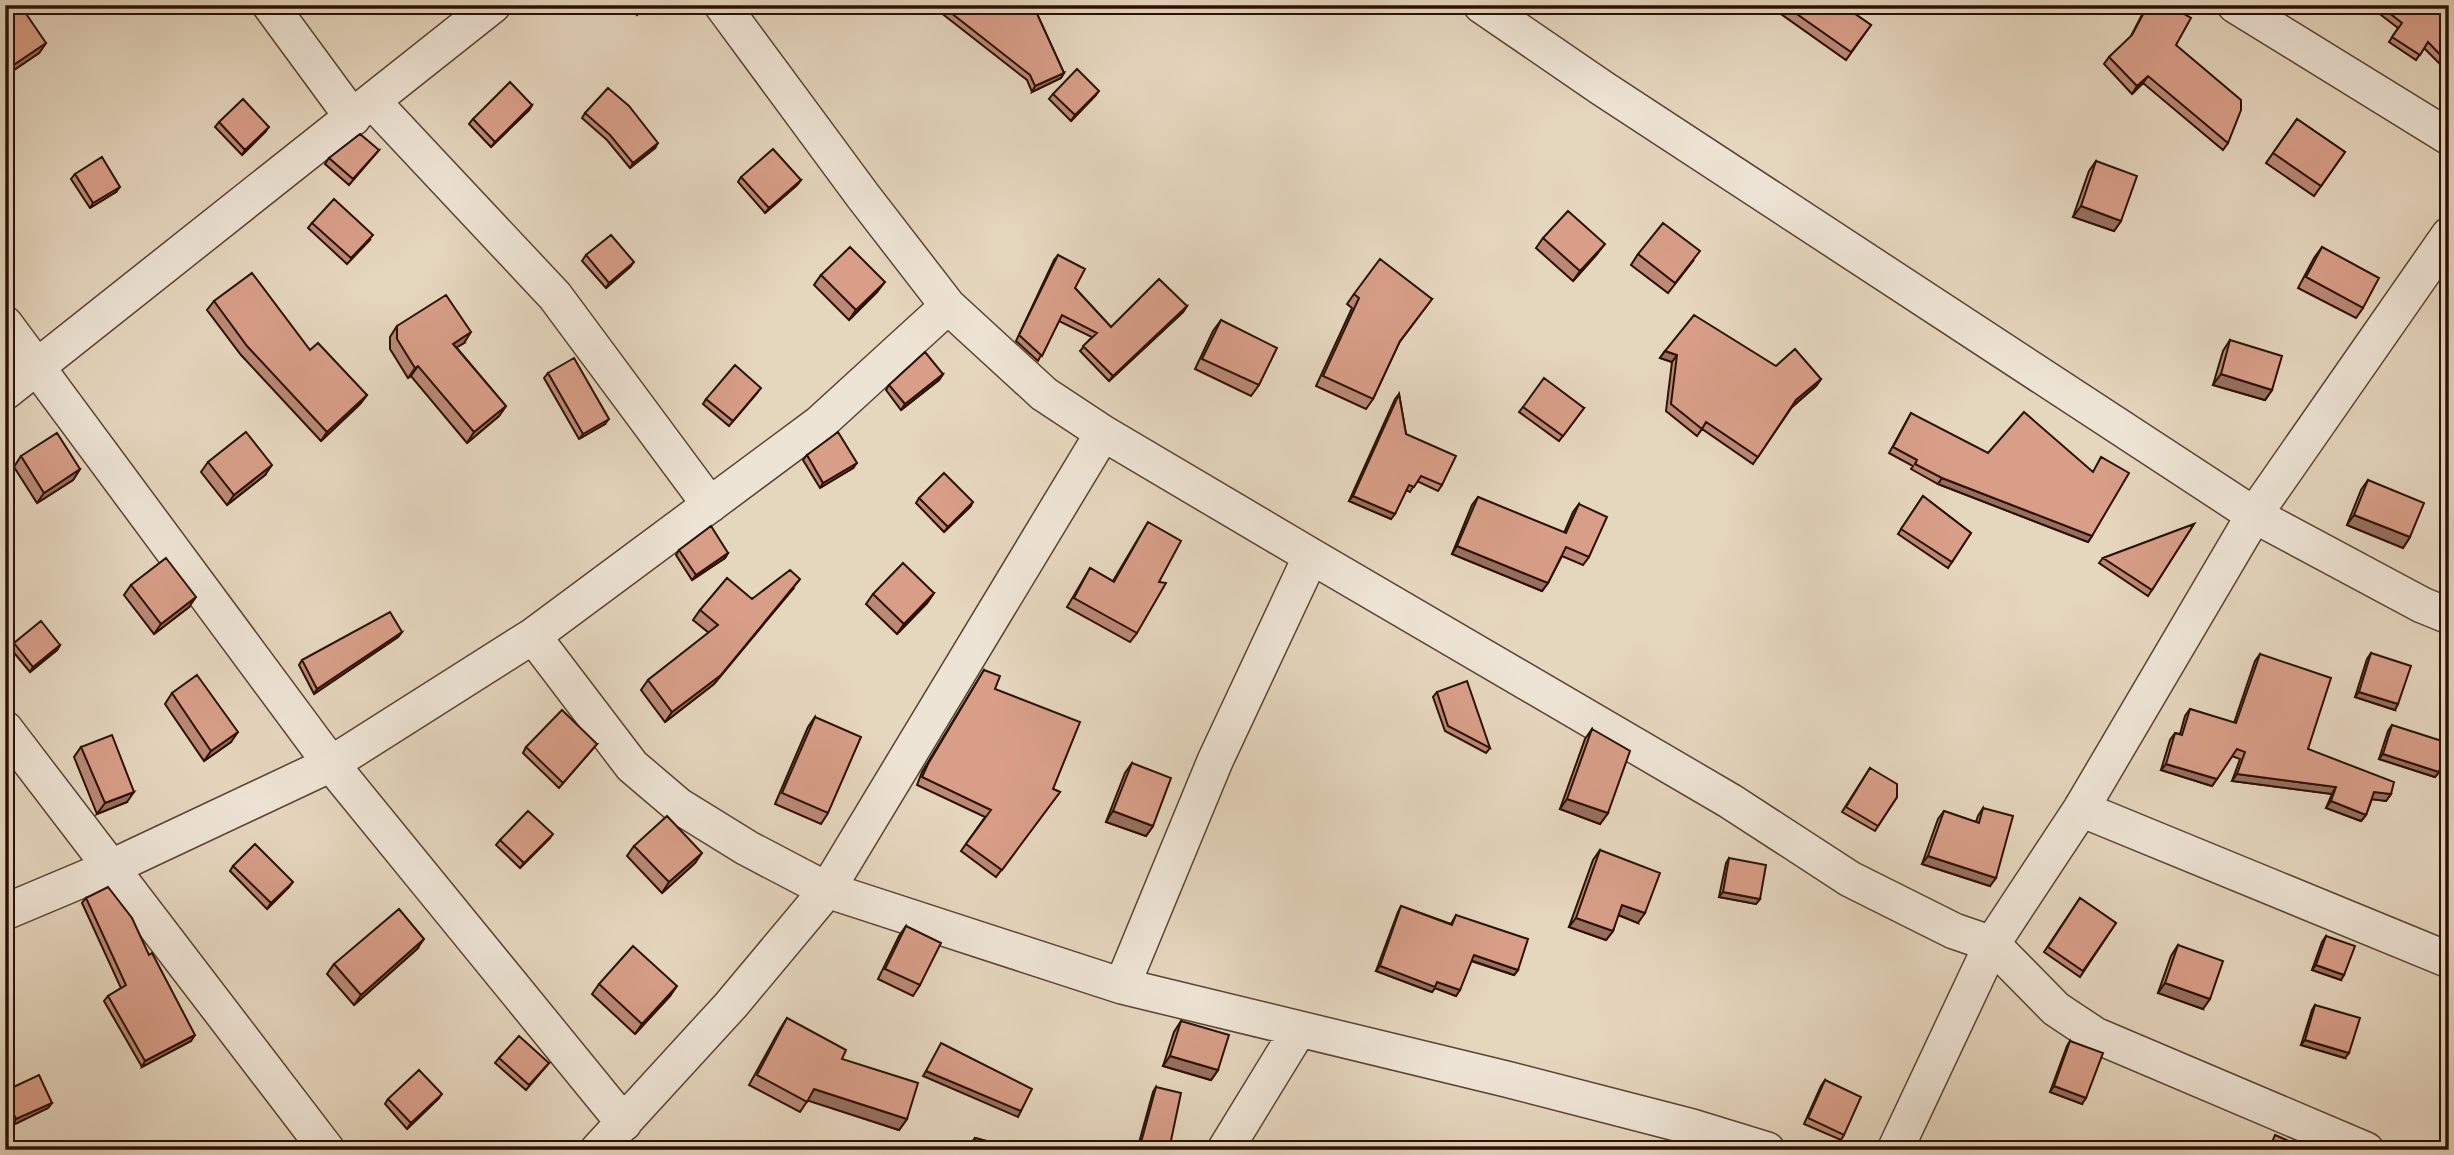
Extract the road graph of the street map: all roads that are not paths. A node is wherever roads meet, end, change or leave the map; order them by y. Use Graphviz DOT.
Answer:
graph roads {
  1 [pos="270,5"];
  2 [pos="493,5"];
  3 [pos="722,5"];
  4 [pos="1481,5"];
  5 [pos="2235,5"];
  6 [pos="363,110"];
  7 [pos="2449,137"];
  8 [pos="2449,235"];
  9 [pos="948,306"];
  10 [pos="5,324"];
  11 [pos="37,369"];
  12 [pos="5,393"];
  13 [pos="1103,433"];
  14 [pos="710,505"];
  15 [pos="2254,515"];
  16 [pos="1311,556"];
  17 [pos="2449,616"];
  18 [pos="533,636"];
  19 [pos="5,729"];
  20 [pos="331,764"];
  21 [pos="2081,809"];
  22 [pos="112,867"];
  23 [pos="827,890"];
  24 [pos="5,912"];
  25 [pos="1992,944"];
  26 [pos="2449,960"];
  27 [pos="1122,986"];
  28 [pos="1299,1029"];
  29 [pos="624,1124"];
  30 [pos="327,1150"];
  31 [pos="598,1150"];
  32 [pos="1225,1150"];
  33 [pos="1767,1150"];
  34 [pos="1895,1150"];
  35 [pos="2366,1150"];
  1 -- 6 [label="street"];
  2 -- 6 [label="street"];
  3 -- 9 [label="street"];
  4 -- 15 [label="street"];
  5 -- 7 [label="street"];
  6 -- 11 [label="street"];
  6 -- 14 [label="street"];
  8 -- 15 [label="street"];
  9 -- 13 [label="street"];
  9 -- 14 [label="street"];
  10 -- 11 [label="street"];
  11 -- 12 [label="street"];
  11 -- 20 [label="street"];
  13 -- 16 [label="street"];
  13 -- 23 [label="street"];
  14 -- 18 [label="street"];
  15 -- 17 [label="street"];
  15 -- 21 [label="street"];
  16 -- 25 [label="street"];
  16 -- 27 [label="street"];
  18 -- 20 [label="street"];
  18 -- 23 [label="street"];
  19 -- 22 [label="street"];
  20 -- 22 [label="street"];
  20 -- 29 [label="street"];
  21 -- 25 [label="street"];
  21 -- 26 [label="street"];
  22 -- 24 [label="street"];
  22 -- 30 [label="street"];
  23 -- 27 [label="street"];
  23 -- 29 [label="street"];
  25 -- 34 [label="street"];
  25 -- 35 [label="street"];
  27 -- 28 [label="street"];
  28 -- 32 [label="street"];
  28 -- 33 [label="street"];
  29 -- 31 [label="street"];
}
